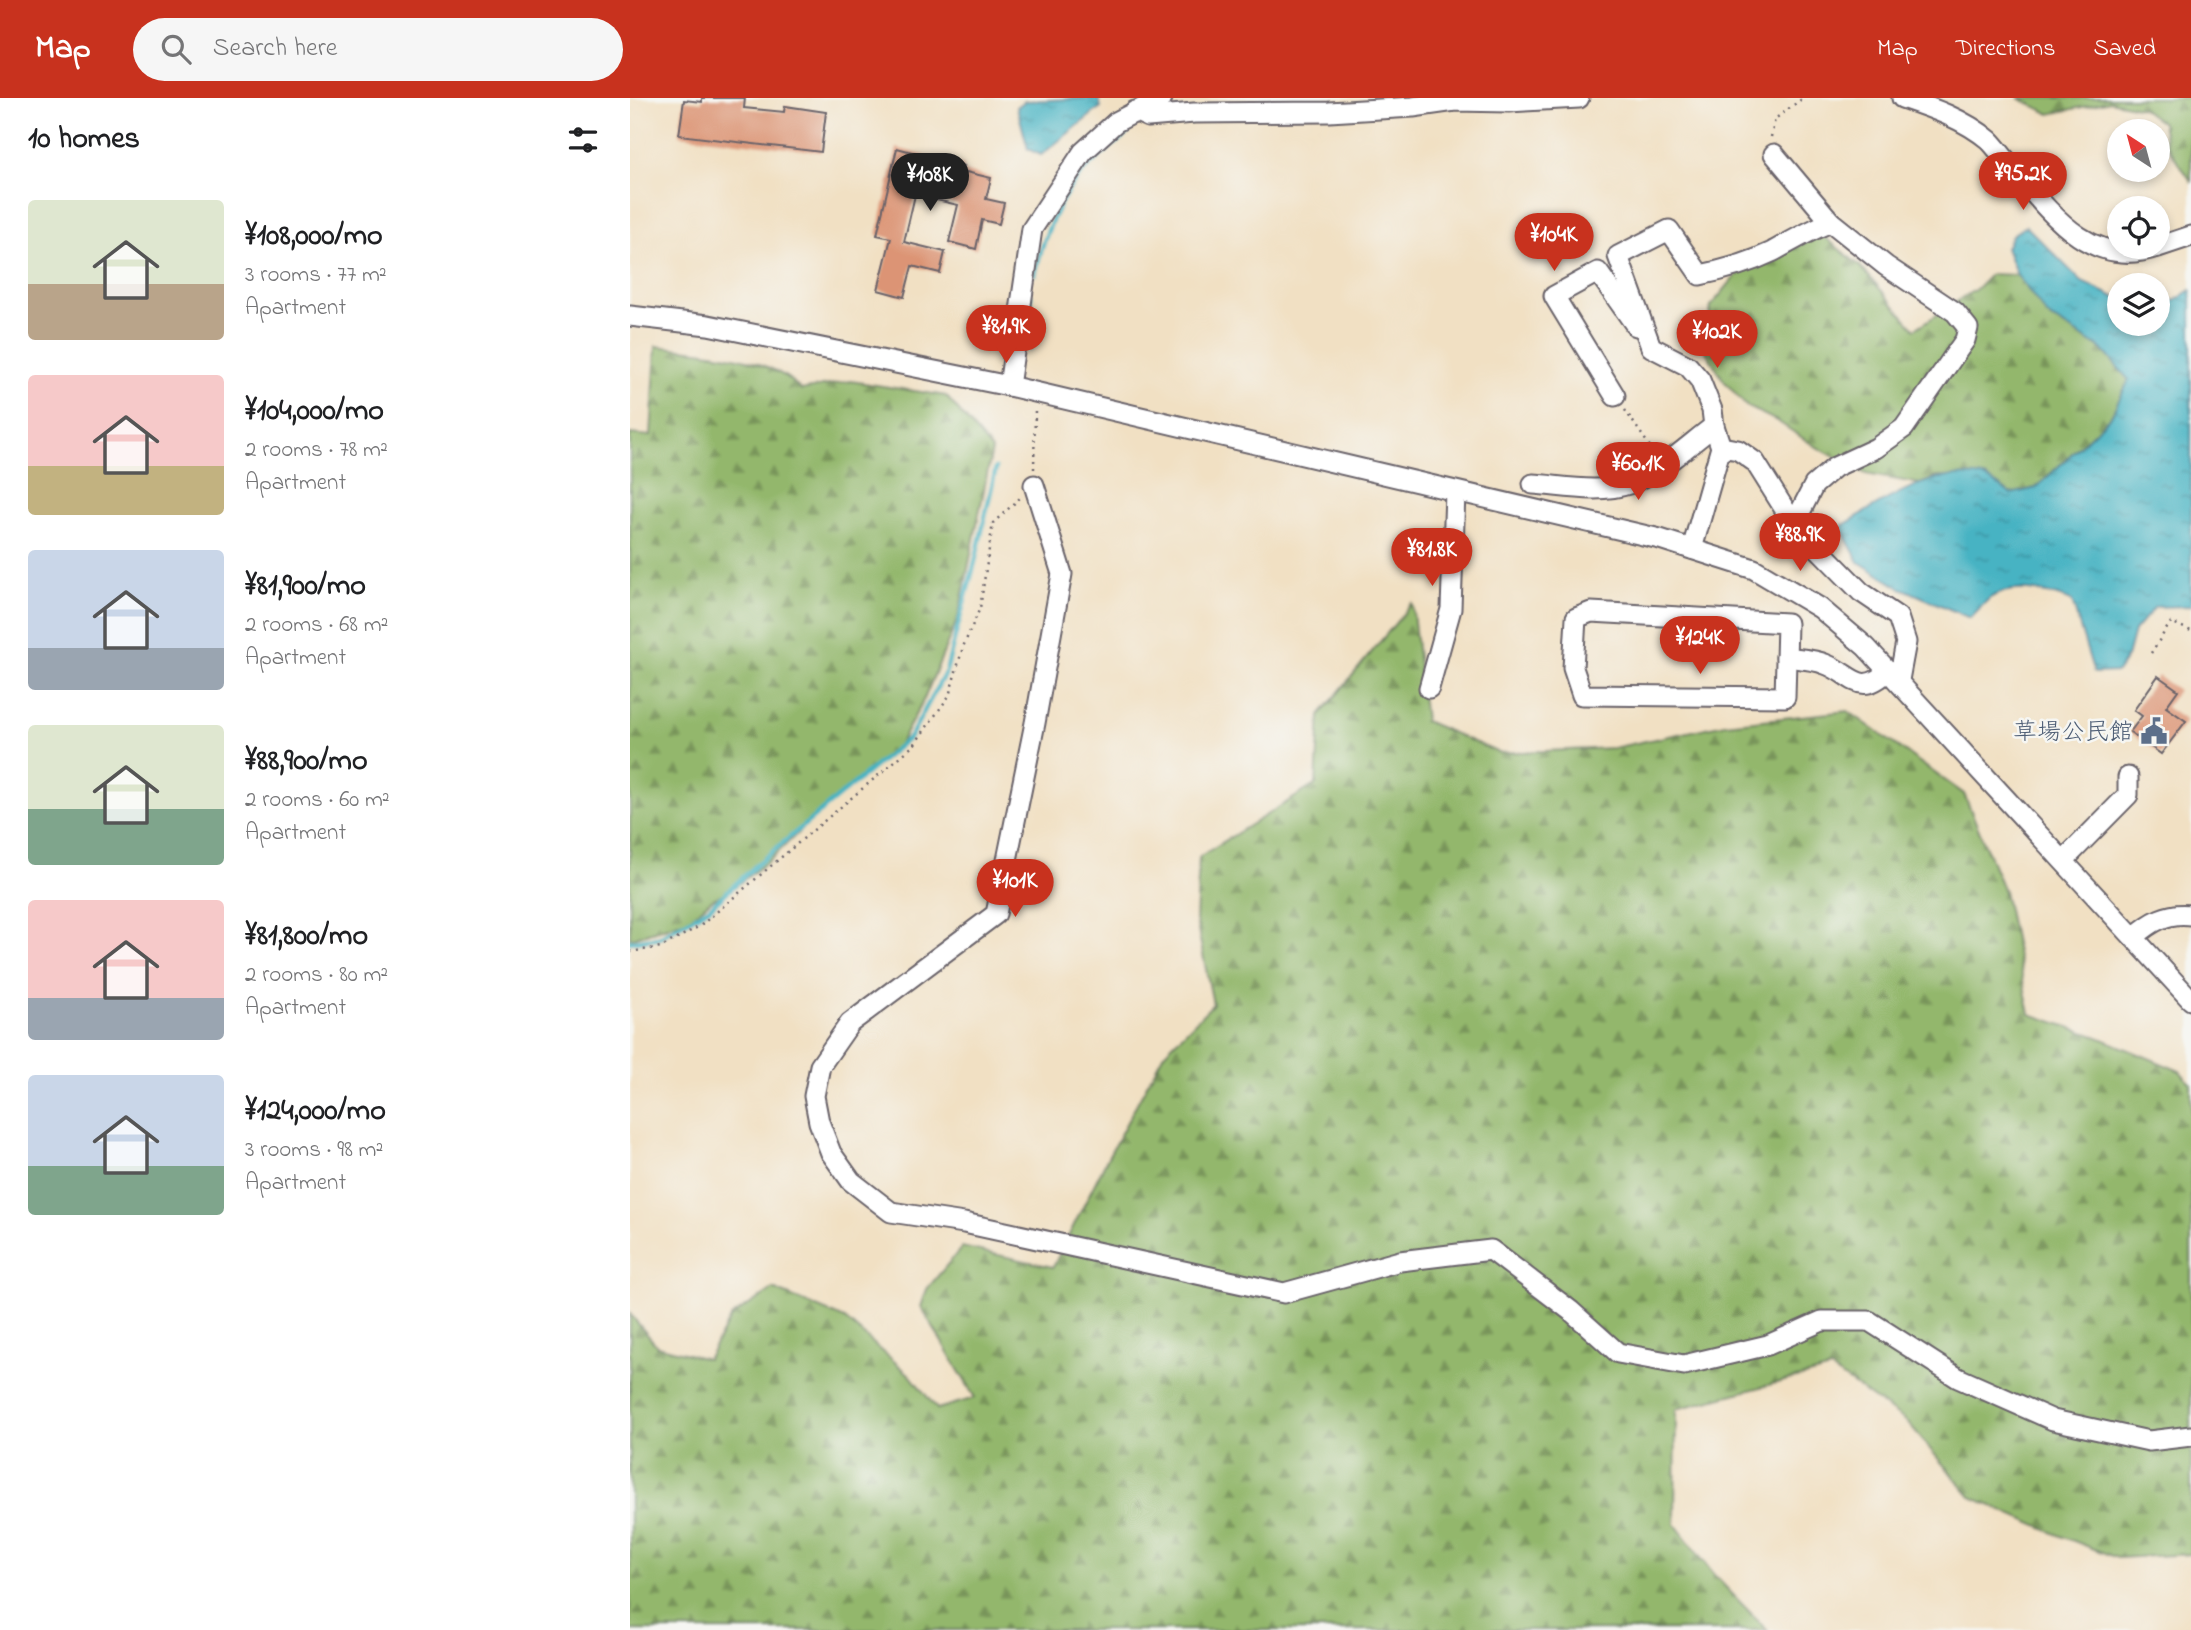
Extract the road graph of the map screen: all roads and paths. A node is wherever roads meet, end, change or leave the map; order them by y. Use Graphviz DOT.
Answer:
graph roads {
  1 [pos="1162,98"];
  2 [pos="1579,98"];
  3 [pos="1803,98"];
  4 [pos="1902,98"];
  5 [pos="1135,111"];
  6 [pos="1774,155"];
  7 [pos="1830,222"];
  8 [pos="2191,236"];
  9 [pos="2170,243"];
  10 [pos="2107,250"];
  11 [pos="630,316"];
  12 [pos="1651,347"];
  13 [pos="1009,386"];
  14 [pos="1035,392"];
  15 [pos="1615,396"];
  16 [pos="1714,426"];
  17 [pos="1721,447"];
  18 [pos="1662,466"];
  19 [pos="1533,484"];
  20 [pos="1034,485"];
  21 [pos="1455,492"];
  22 [pos="1794,524"];
  23 [pos="1692,549"];
  24 [pos="2191,631"];
  25 [pos="2151,653"];
  26 [pos="1786,657"];
  27 [pos="1894,675"];
  28 [pos="1429,688"];
  29 [pos="2128,777"];
  30 [pos="2064,860"];
  31 [pos="2191,915"];
  32 [pos="2134,937"];
  33 [pos="630,952"];
  34 [pos="2191,1000"];
  35 [pos="2191,1436"];
  1 -- 5 [label="street"];
  2 -- 5 [label="street"];
  3 -- 6 [label="path"];
  4 -- 10 [label="street"];
  5 -- 13 [label="street"];
  6 -- 7 [label="street"];
  7 -- 12 [label="street"];
  7 -- 22 [label="street"];
  8 -- 9 [label="street"];
  11 -- 13 [label="street"];
  12 -- 15 [label="street"];
  12 -- 16 [label="street"];
  13 -- 14 [label="street"];
  14 -- 20 [label="path"];
  14 -- 21 [label="street"];
  15 -- 18 [label="path"];
  16 -- 17 [label="street"];
  16 -- 18 [label="street"];
  17 -- 22 [label="street"];
  17 -- 23 [label="street"];
  18 -- 19 [label="street"];
  20 -- 33 [label="path"];
  20 -- 35 [label="street"];
  21 -- 23 [label="street"];
  21 -- 28 [label="street"];
  22 -- 27 [label="street"];
  23 -- 27 [label="street"];
  24 -- 25 [label="path"];
  26 -- 26 [label="street"];
  26 -- 27 [label="street"];
  27 -- 30 [label="street"];
  29 -- 30 [label="street"];
  30 -- 32 [label="street"];
  31 -- 32 [label="street"];
  32 -- 34 [label="street"];
}
